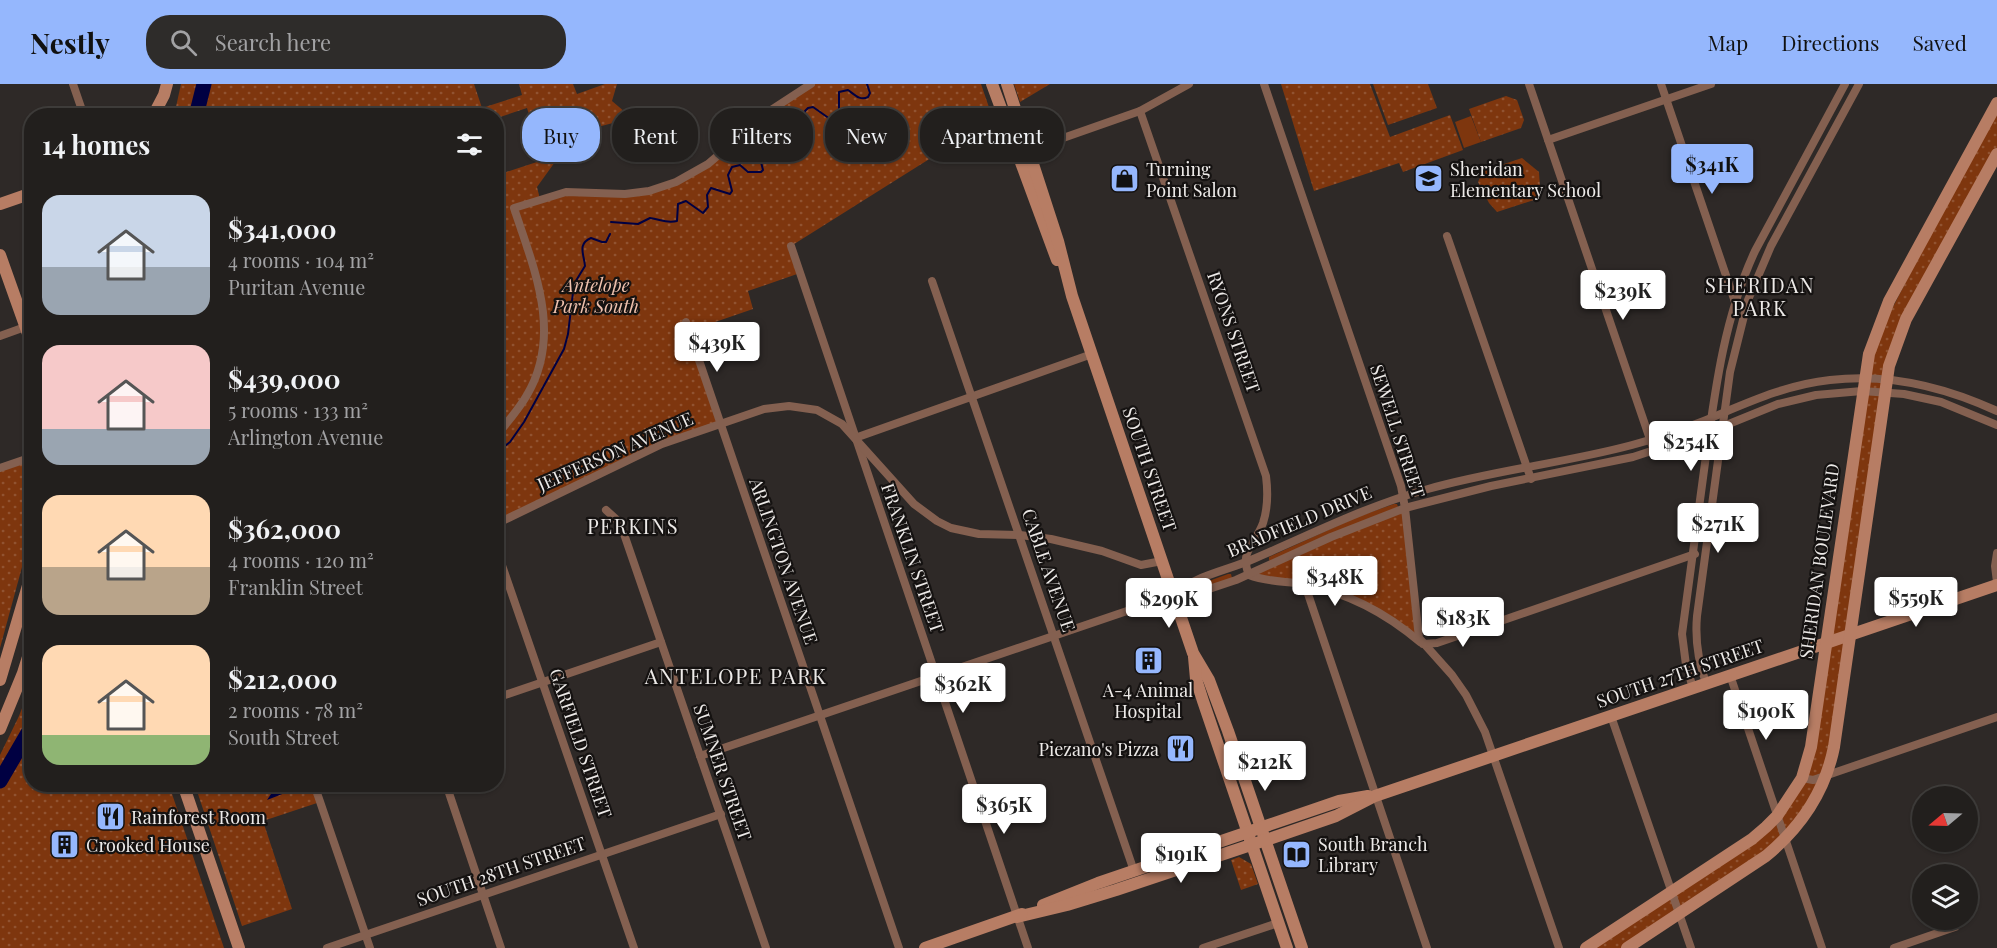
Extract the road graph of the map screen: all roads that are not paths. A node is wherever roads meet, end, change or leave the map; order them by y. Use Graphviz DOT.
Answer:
graph roads {
  1 [pos="73,84"];
  2 [pos="811,84"];
  3 [pos="992,84"];
  4 [pos="1007,84"];
  5 [pos="1189,84"];
  6 [pos="1264,84"];
  7 [pos="1529,84"];
  8 [pos="1661,84"];
  9 [pos="1711,84"];
  10 [pos="1845,84"];
  11 [pos="1859,84"];
  12 [pos="165,89"];
  13 [pos="1666,99"];
  14 [pos="1997,103"];
  15 [pos="81,108"];
  16 [pos="157,108"];
  17 [pos="165,108"];
  18 [pos="1001,108"];
  19 [pos="1015,108"];
  20 [pos="1140,111"];
  21 [pos="1064,138"];
  22 [pos="1548,140"];
  23 [pos="1997,154"];
  24 [pos="1020,162"];
  25 [pos="1033,162"];
  26 [pos="24,196"];
  27 [pos="0,204"];
  28 [pos="1447,236"];
  29 [pos="791,246"];
  30 [pos="0,255"];
  31 [pos="932,280"];
  32 [pos="1072,296"];
  33 [pos="1735,302"];
  34 [pos="1743,318"];
  35 [pos="686,322"];
  36 [pos="24,324"];
  37 [pos="24,327"];
  38 [pos="0,336"];
  39 [pos="1092,354"];
  40 [pos="1863,385"];
  41 [pos="1885,386"];
  42 [pos="972,396"];
  43 [pos="1997,411"];
  44 [pos="1724,412"];
  45 [pos="1711,418"];
  46 [pos="720,424"];
  47 [pos="1997,425"];
  48 [pos="504,426"];
  49 [pos="1722,427"];
  50 [pos="1709,432"];
  51 [pos="855,438"];
  52 [pos="1650,440"];
  53 [pos="1653,451"];
  54 [pos="24,460"];
  55 [pos="1527,467"];
  56 [pos="0,468"];
  57 [pos="1531,479"];
  58 [pos="1404,496"];
  59 [pos="1405,508"];
  60 [pos="606,510"];
  61 [pos="504,520"];
  62 [pos="1020,535"];
  63 [pos="1705,552"];
  64 [pos="1997,553"];
  65 [pos="1693,555"];
  66 [pos="1162,561"];
  67 [pos="1244,563"];
  68 [pos="504,570"];
  69 [pos="1249,575"];
  70 [pos="1997,584"];
  71 [pos="1305,585"];
  72 [pos="1174,595"];
  73 [pos="24,599"];
  74 [pos="1054,635"];
  75 [pos="1850,635"];
  76 [pos="661,642"];
  77 [pos="1423,644"];
  78 [pos="1825,644"];
  79 [pos="1193,653"];
  80 [pos="24,671"];
  81 [pos="936,675"];
  82 [pos="1730,675"];
  83 [pos="0,680"];
  84 [pos="544,682"];
  85 [pos="1706,683"];
  86 [pos="1693,688"];
  87 [pos="504,695"];
  88 [pos="819,714"];
  89 [pos="1611,716"];
  90 [pos="1997,717"];
  91 [pos="0,729"];
  92 [pos="1493,755"];
  93 [pos="700,756"];
  94 [pos="1827,775"];
  95 [pos="1802,778"];
  96 [pos="186,792"];
  97 [pos="317,792"];
  98 [pos="449,792"];
  99 [pos="1375,795"];
  100 [pos="720,814"];
  101 [pos="1777,816"];
  102 [pos="1261,828"];
  103 [pos="1248,832"];
  104 [pos="1265,840"];
  105 [pos="1786,840"];
  106 [pos="1252,845"];
  107 [pos="602,854"];
  108 [pos="1134,871"];
  109 [pos="1672,892"];
  110 [pos="483,895"];
  111 [pos="1679,914"];
  112 [pos="1017,917"];
  113 [pos="1278,923"];
  114 [pos="1946,930"];
  115 [pos="365,935"];
  116 [pos="239,948"];
  117 [pos="327,948"];
  118 [pos="370,948"];
  119 [pos="501,948"];
  120 [pos="634,948"];
  121 [pos="766,948"];
  122 [pos="898,948"];
  123 [pos="925,948"];
  124 [pos="1028,948"];
  125 [pos="1203,948"];
  126 [pos="1287,948"];
  127 [pos="1302,948"];
  128 [pos="1427,948"];
  129 [pos="1559,948"];
  130 [pos="1586,948"];
  131 [pos="1627,948"];
  132 [pos="1691,948"];
  133 [pos="1822,948"];
  134 [pos="1894,948"];
  1 -- 15 [label="street"];
  2 -- 48 [label="street"];
  3 -- 18 [label="main road, SOUTH STREET"];
  4 -- 19 [label="main road, SOUTH STREET"];
  5 -- 20 [label="street"];
  6 -- 58 [label="street, SEWELL STREET"];
  7 -- 22 [label="street"];
  8 -- 13 [label="street"];
  9 -- 13 [label="street"];
  10 -- 33 [label="street"];
  11 -- 34 [label="street"];
  12 -- 16 [label="main road"];
  12 -- 17 [label="main road"];
  13 -- 22 [label="street"];
  13 -- 33 [label="street"];
  14 -- 40 [label="main road, SHERIDAN BOULEVARD"];
  20 -- 21 [label="street"];
  20 -- 67 [label="street, RYONS STREET"];
  22 -- 52 [label="street"];
  23 -- 41 [label="main road"];
  24 -- 32 [label="main road, SOUTH STREET"];
  25 -- 32 [label="main road, SOUTH STREET"];
  26 -- 27 [label="main road"];
  28 -- 55 [label="street"];
  29 -- 51 [label="street, FRANKLIN STREET"];
  30 -- 36 [label="main road"];
  31 -- 42 [label="street, CABLE AVENUE"];
  32 -- 39 [label="main road, SOUTH STREET"];
  33 -- 34 [label="street"];
  33 -- 45 [label="street"];
  34 -- 44 [label="street"];
  35 -- 46 [label="street, ARLINGTON AVENUE"];
  37 -- 38 [label="street"];
  39 -- 42 [label="street"];
  39 -- 66 [label="main road, SOUTH STREET"];
  40 -- 41 [label="street, BRADFIELD DRIVE"];
  40 -- 44 [label="street, BRADFIELD DRIVE"];
  40 -- 49 [label="street, BRADFIELD DRIVE"];
  40 -- 78 [label="main road, SHERIDAN BOULEVARD"];
  41 -- 43 [label="street, BRADFIELD DRIVE"];
  41 -- 47 [label="street, BRADFIELD DRIVE"];
  41 -- 75 [label="main road"];
  42 -- 51 [label="street"];
  42 -- 62 [label="street, CABLE AVENUE"];
  44 -- 45 [label="street, BRADFIELD DRIVE"];
  44 -- 49 [label="street"];
  45 -- 50 [label="street"];
  45 -- 52 [label="street, BRADFIELD DRIVE"];
  46 -- 51 [label="street, JEFFERSON AVENUE"];
  46 -- 61 [label="street, JEFFERSON AVENUE"];
  46 -- 88 [label="street, ARLINGTON AVENUE"];
  49 -- 50 [label="street, BRADFIELD DRIVE"];
  49 -- 63 [label="street"];
  50 -- 53 [label="street, BRADFIELD DRIVE"];
  50 -- 65 [label="street"];
  51 -- 62 [label="street, JEFFERSON AVENUE"];
  51 -- 81 [label="street, FRANKLIN STREET"];
  52 -- 53 [label="street"];
  52 -- 55 [label="street, BRADFIELD DRIVE"];
  53 -- 57 [label="street, BRADFIELD DRIVE"];
  54 -- 56 [label="street"];
  55 -- 57 [label="street"];
  55 -- 58 [label="street, BRADFIELD DRIVE"];
  57 -- 59 [label="street, BRADFIELD DRIVE"];
  58 -- 59 [label="street, SEWELL STREET"];
  58 -- 67 [label="street, BRADFIELD DRIVE"];
  59 -- 69 [label="street, BRADFIELD DRIVE"];
  59 -- 77 [label="street, SEWELL STREET"];
  60 -- 76 [label="street, SUMNER STREET"];
  62 -- 66 [label="street, JEFFERSON AVENUE"];
  62 -- 74 [label="street, CABLE AVENUE"];
  63 -- 65 [label="street"];
  63 -- 85 [label="street"];
  64 -- 70 [label="street"];
  65 -- 77 [label="street"];
  65 -- 86 [label="street"];
  66 -- 72 [label="main road, SOUTH STREET"];
  67 -- 69 [label="street"];
  67 -- 72 [label="street, BRADFIELD DRIVE"];
  68 -- 84 [label="street, GARFIELD STREET"];
  69 -- 71 [label="street"];
  69 -- 72 [label="street, BRADFIELD DRIVE"];
  70 -- 75 [label="main road, SOUTH 27TH STREET"];
  71 -- 77 [label="street"];
  71 -- 99 [label="street"];
  72 -- 74 [label="street"];
  72 -- 79 [label="main road, SOUTH STREET"];
  73 -- 83 [label="main road"];
  74 -- 81 [label="street"];
  74 -- 108 [label="street, CABLE AVENUE"];
  75 -- 78 [label="main road, SOUTH 27TH STREET"];
  75 -- 94 [label="main road"];
  76 -- 84 [label="street"];
  76 -- 93 [label="street, SUMNER STREET"];
  77 -- 92 [label="street, SEWELL STREET"];
  78 -- 82 [label="main road, SOUTH 27TH STREET"];
  78 -- 95 [label="main road, SHERIDAN BOULEVARD"];
  79 -- 102 [label="main road, SOUTH STREET"];
  79 -- 103 [label="main road, SOUTH STREET"];
  80 -- 91 [label="main road"];
  81 -- 88 [label="street"];
  81 -- 112 [label="street, FRANKLIN STREET"];
  82 -- 85 [label="main road, SOUTH 27TH STREET"];
  82 -- 101 [label="street"];
  84 -- 87 [label="street"];
  84 -- 107 [label="street, GARFIELD STREET"];
  85 -- 86 [label="main road, SOUTH 27TH STREET"];
  86 -- 89 [label="main road, SOUTH 27TH STREET"];
  88 -- 93 [label="street"];
  88 -- 122 [label="street, ARLINGTON AVENUE"];
  89 -- 92 [label="main road, SOUTH 27TH STREET"];
  89 -- 109 [label="street"];
  90 -- 94 [label="street"];
  92 -- 99 [label="main road, SOUTH 27TH STREET"];
  92 -- 129 [label="street, SEWELL STREET"];
  93 -- 100 [label="street, SUMNER STREET"];
  94 -- 95 [label="street"];
  94 -- 105 [label="main road"];
  95 -- 101 [label="main road, SHERIDAN BOULEVARD"];
  96 -- 116 [label="main road"];
  97 -- 115 [label="street"];
  98 -- 110 [label="street"];
  99 -- 102 [label="main road, SOUTH 27TH STREET"];
  99 -- 104 [label="main road, SOUTH 27TH STREET"];
  99 -- 128 [label="street"];
  100 -- 107 [label="street, SOUTH 28TH STREET"];
  100 -- 121 [label="street, SUMNER STREET"];
  101 -- 105 [label="street"];
  101 -- 109 [label="main road, SHERIDAN BOULEVARD"];
  102 -- 103 [label="main road, SOUTH 27TH STREET"];
  102 -- 104 [label="main road, SOUTH STREET"];
  103 -- 106 [label="main road, SOUTH STREET"];
  103 -- 108 [label="main road, SOUTH 27TH STREET"];
  104 -- 106 [label="main road, SOUTH 27TH STREET"];
  104 -- 127 [label="main road, SOUTH STREET"];
  105 -- 111 [label="main road"];
  105 -- 133 [label="street"];
  106 -- 112 [label="main road, SOUTH 27TH STREET"];
  106 -- 113 [label="main road, SOUTH STREET"];
  107 -- 110 [label="street, SOUTH 28TH STREET"];
  107 -- 120 [label="street, GARFIELD STREET"];
  108 -- 112 [label="main road, SOUTH 27TH STREET"];
  109 -- 111 [label="street"];
  109 -- 130 [label="main road, SHERIDAN BOULEVARD"];
  110 -- 115 [label="street, SOUTH 28TH STREET"];
  110 -- 119 [label="street"];
  111 -- 131 [label="main road"];
  111 -- 132 [label="street"];
  112 -- 123 [label="main road, SOUTH 27TH STREET"];
  112 -- 124 [label="street, FRANKLIN STREET"];
  113 -- 125 [label="street"];
  113 -- 126 [label="main road, SOUTH STREET"];
  114 -- 134 [label="street"];
  115 -- 117 [label="street, SOUTH 28TH STREET"];
  115 -- 118 [label="street"];
}
